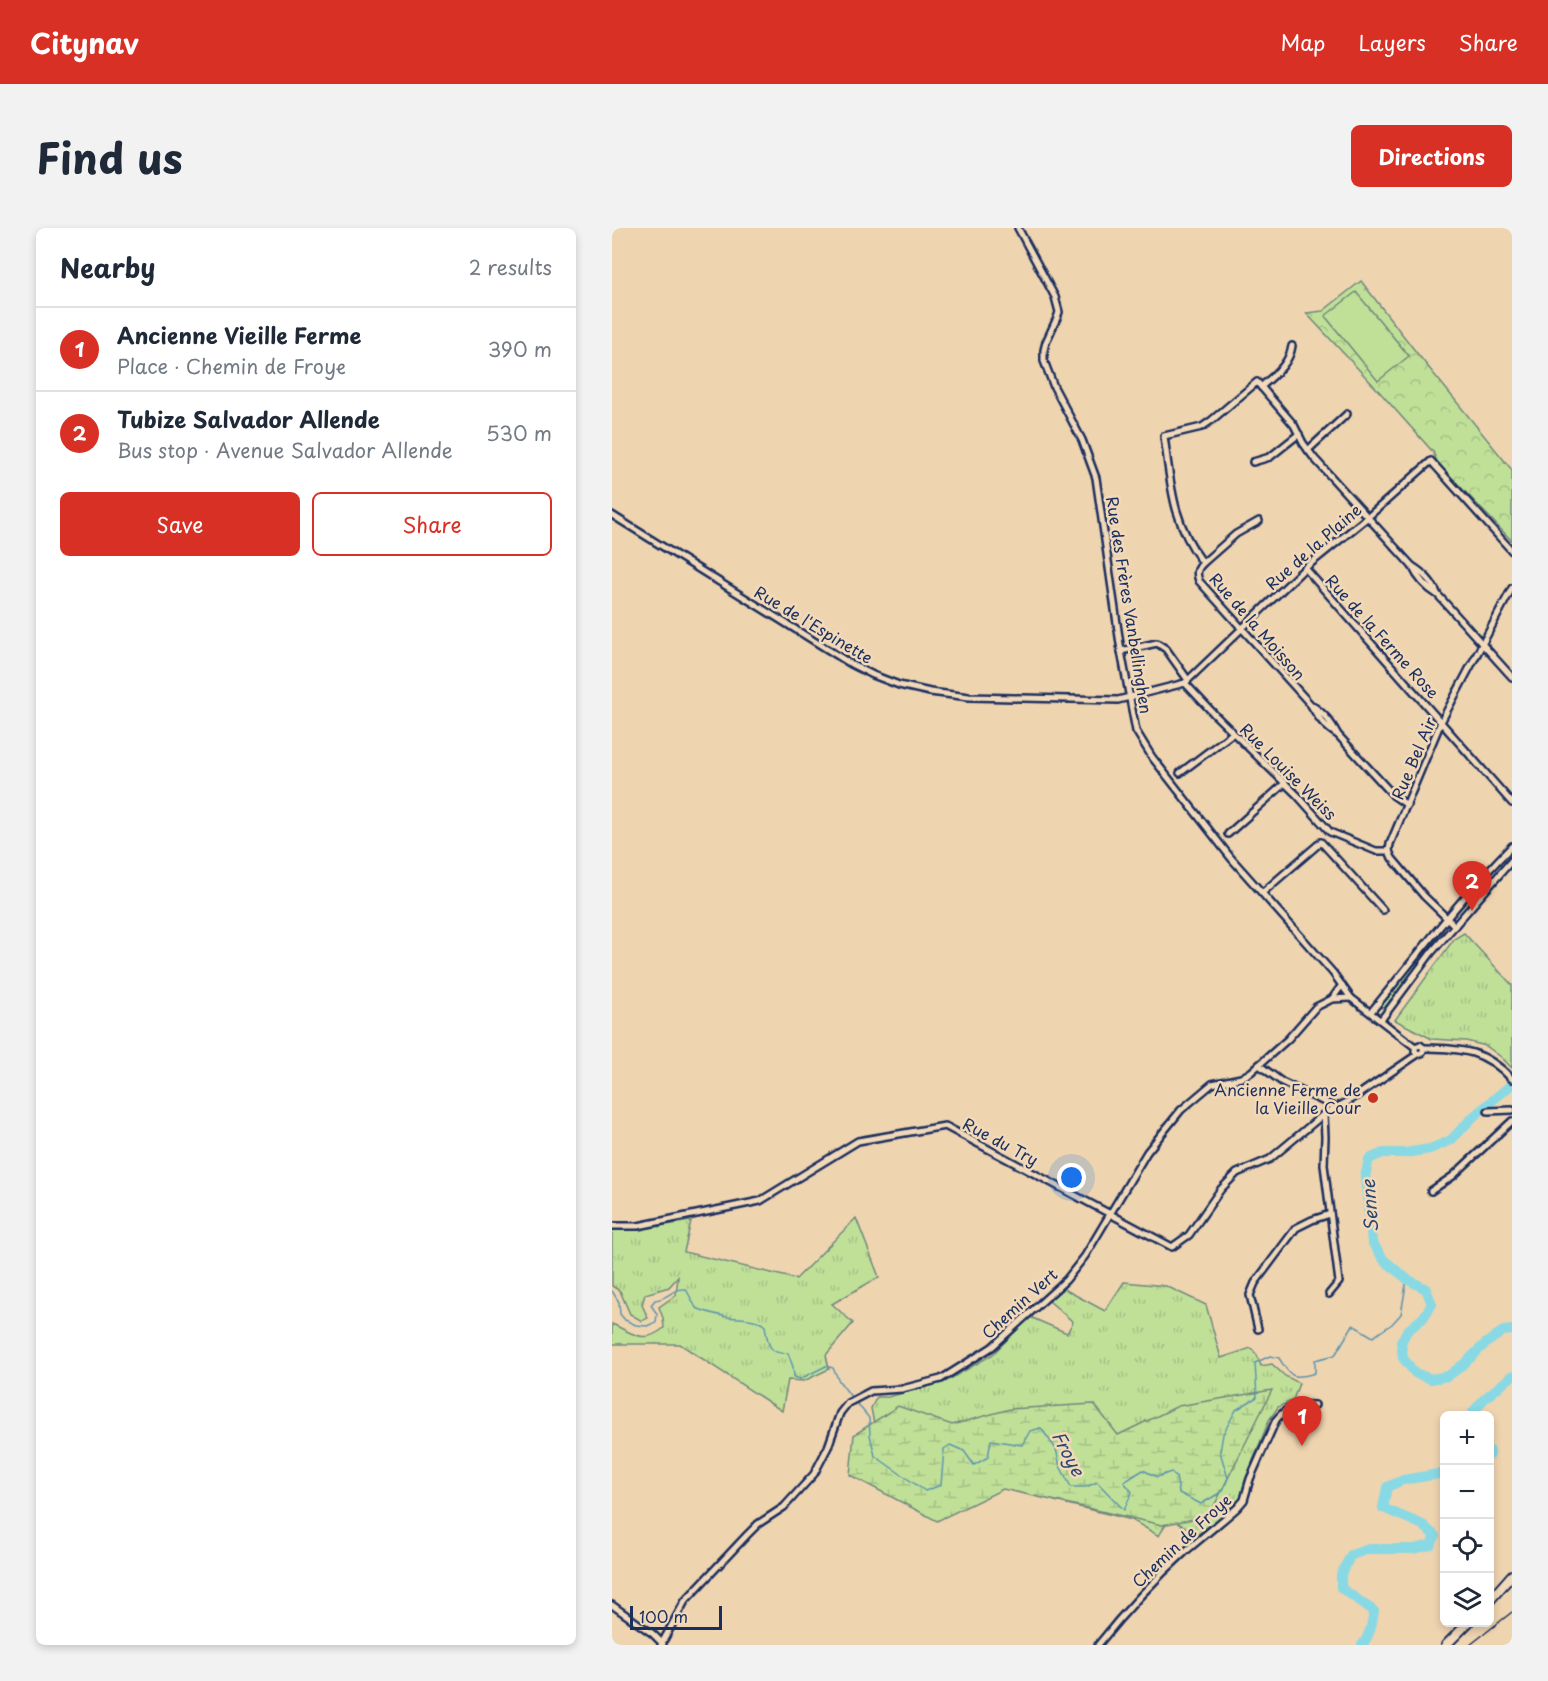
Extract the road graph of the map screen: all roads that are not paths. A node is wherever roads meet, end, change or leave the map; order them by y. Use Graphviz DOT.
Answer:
graph roads {
  1 [pos="1018,228"];
  2 [pos="1292,346"];
  3 [pos="1259,384"];
  4 [pos="1347,414"];
  5 [pos="1299,434"];
  6 [pos="1308,450"];
  7 [pos="1253,462"];
  8 [pos="612,515"];
  9 [pos="1368,517"];
  10 [pos="1259,521"];
  11 [pos="1512,551"];
  12 [pos="1203,563"];
  13 [pos="1305,568"];
  14 [pos="1512,588"];
  15 [pos="1242,630"];
  16 [pos="1483,644"];
  17 [pos="1121,651"];
  18 [pos="1512,677"];
  19 [pos="1187,681"];
  20 [pos="1129,698"];
  21 [pos="1441,722"];
  22 [pos="1233,733"];
  23 [pos="1180,773"];
  24 [pos="1285,783"];
  25 [pos="1512,803"];
  26 [pos="1407,805"];
  27 [pos="1228,834"];
  28 [pos="1512,846"];
  29 [pos="1389,851"];
  30 [pos="1512,860"];
  31 [pos="1262,893"];
  32 [pos="1383,910"];
  33 [pos="1448,918"];
  34 [pos="1455,926"];
  35 [pos="1342,985"];
  36 [pos="1351,998"];
  37 [pos="1332,999"];
  38 [pos="1371,1012"];
  39 [pos="1381,1020"];
  40 [pos="1415,1047"];
  41 [pos="1424,1048"];
  42 [pos="1418,1054"];
  43 [pos="1259,1065"];
  44 [pos="1510,1077"];
  45 [pos="1335,1107"];
  46 [pos="1512,1110"];
  47 [pos="1488,1111"];
  48 [pos="1323,1114"];
  49 [pos="1512,1121"];
  50 [pos="1431,1191"];
  51 [pos="1111,1213"];
  52 [pos="1330,1214"];
  53 [pos="612,1226"];
  54 [pos="1329,1294"];
  55 [pos="1258,1329"];
  56 [pos="1315,1404"];
  57 [pos="1512,1575"];
  58 [pos="1494,1595"];
  59 [pos="612,1605"];
  60 [pos="1465,1627"];
  61 [pos="662,1645"];
  62 [pos="1098,1645"];
  63 [pos="1446,1645"];
  1 -- 17 [label="street, Rue des Frères Vanbellinghen"];
  2 -- 3 [label="street, Rue de la Moisson"];
  3 -- 5 [label="street"];
  3 -- 12 [label="street, Rue de la Moisson"];
  4 -- 6 [label="street"];
  5 -- 6 [label="street"];
  5 -- 7 [label="street"];
  6 -- 9 [label="street"];
  8 -- 20 [label="street, Rue de l'Espinette"];
  9 -- 11 [label="street, Rue de la Plaine"];
  9 -- 13 [label="street, Rue de la Plaine"];
  9 -- 16 [label="street"];
  10 -- 12 [label="street, Rue de la Moisson"];
  12 -- 15 [label="street, Rue de la Moisson"];
  13 -- 15 [label="street, Rue de la Plaine"];
  13 -- 21 [label="street, Rue de la Ferme Rose"];
  14 -- 16 [label="street, Rue Bel Air"];
  15 -- 19 [label="street, Rue de la Plaine"];
  15 -- 26 [label="street, Rue de la Moisson"];
  16 -- 18 [label="street"];
  16 -- 21 [label="street, Rue Bel Air"];
  17 -- 19 [label="street, Rue Louise Weiss"];
  17 -- 20 [label="street, Rue des Frères Vanbellinghen"];
  19 -- 20 [label="street, Rue de l'Espinette"];
  19 -- 22 [label="street, Rue Louise Weiss"];
  20 -- 31 [label="street, Rue des Frères Vanbellinghen"];
  21 -- 25 [label="street, Rue de la Ferme Rose"];
  21 -- 26 [label="street, Rue Bel Air"];
  22 -- 23 [label="street"];
  22 -- 24 [label="street, Rue Louise Weiss"];
  24 -- 27 [label="street"];
  24 -- 29 [label="street, Rue Louise Weiss"];
  26 -- 29 [label="street, Rue Bel Air"];
  28 -- 33 [label="street"];
  29 -- 33 [label="street"];
  30 -- 34 [label="street"];
  31 -- 32 [label="street"];
  31 -- 35 [label="street, Rue des Frères Vanbellinghen"];
  33 -- 34 [label="street"];
  33 -- 38 [label="street"];
  34 -- 39 [label="street"];
  35 -- 36 [label="street, Rue des Frères Vanbellinghen"];
  35 -- 37 [label="street, Chemin Vert"];
  36 -- 37 [label="street"];
  36 -- 38 [label="street, Rue des Frères Vanbellinghen"];
  37 -- 43 [label="street, Chemin Vert"];
  38 -- 39 [label="street, Rue des Frères Vanbellinghen"];
  39 -- 40 [label="street, Rue des Frères Vanbellinghen"];
  40 -- 41 [label="street"];
  40 -- 42 [label="street, Rue des Frères Vanbellinghen"];
  41 -- 42 [label="street"];
  41 -- 44 [label="street"];
  42 -- 45 [label="street, Rue du Try"];
  43 -- 45 [label="street"];
  43 -- 51 [label="street, Chemin Vert"];
  45 -- 48 [label="street, Rue du Try"];
  46 -- 47 [label="street"];
  48 -- 51 [label="street, Rue du Try"];
  48 -- 52 [label="street"];
  49 -- 50 [label="street"];
  51 -- 53 [label="street, Rue du Try"];
  51 -- 61 [label="street, Chemin Vert"];
  52 -- 54 [label="street"];
  52 -- 55 [label="street"];
  56 -- 62 [label="street, Chemin de Froye"];
  57 -- 58 [label="street"];
  59 -- 61 [label="street"];
  60 -- 63 [label="street"];
}
